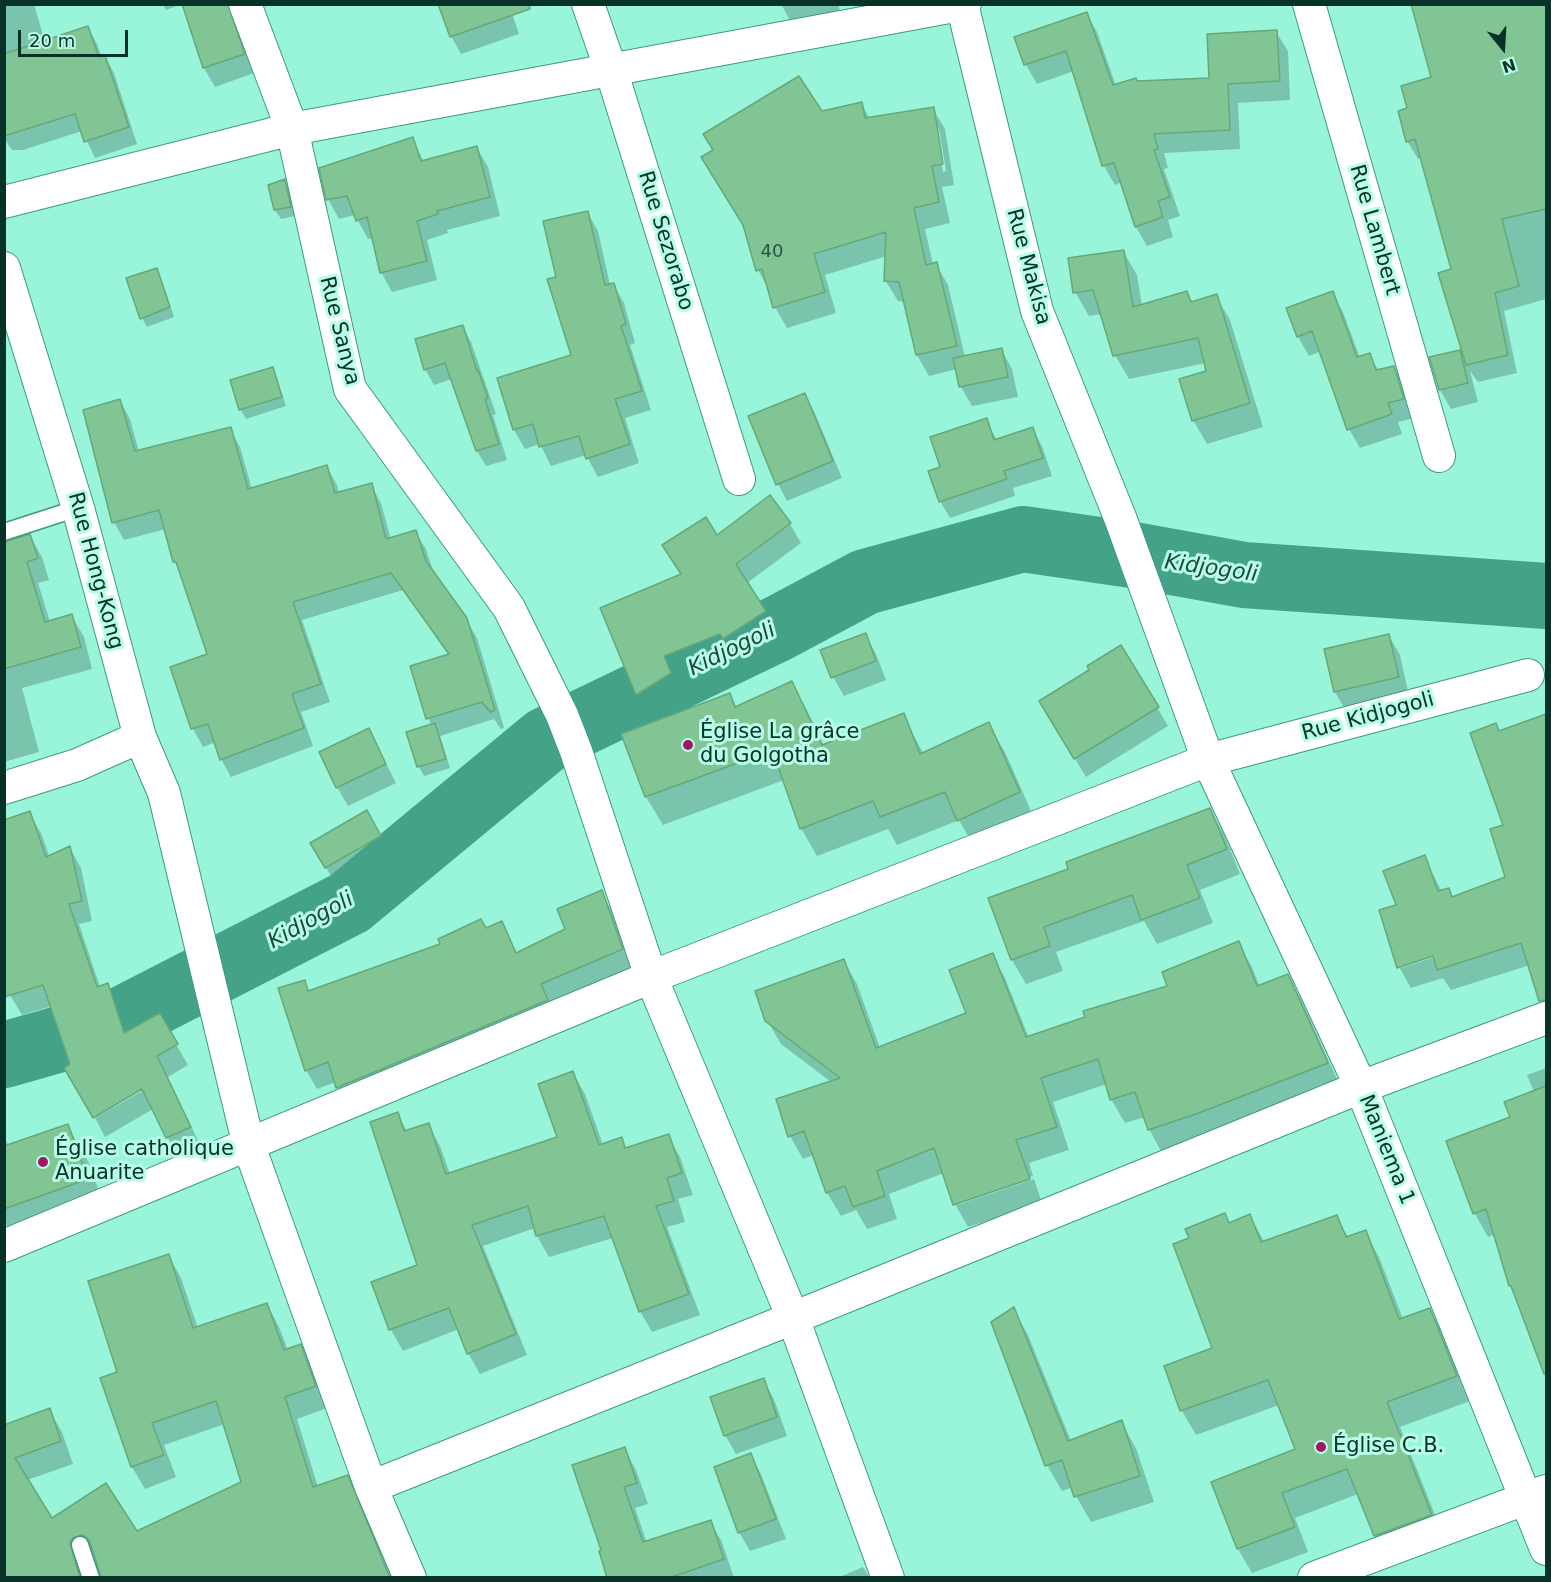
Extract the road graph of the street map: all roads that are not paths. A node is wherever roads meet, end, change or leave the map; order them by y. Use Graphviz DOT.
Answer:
graph roads {
  1 [pos="245,4"];
  2 [pos="588,4"];
  3 [pos="1309,4"];
  4 [pos="964,5"];
  5 [pos="611,70"];
  6 [pos="292,129"];
  7 [pos="4,202"];
  8 [pos="4,268"];
  9 [pos="1439,456"];
  10 [pos="739,479"];
  11 [pos="78,508"];
  12 [pos="4,532"];
  13 [pos="1141,577"];
  14 [pos="1528,675"];
  15 [pos="140,736"];
  16 [pos="1208,760"];
  17 [pos="4,788"];
  18 [pos="651,977"];
  19 [pos="1546,1018"];
  20 [pos="1361,1087"];
  21 [pos="249,1146"];
  22 [pos="4,1246"];
  23 [pos="793,1318"];
  24 [pos="371,1487"];
  25 [pos="1537,1494"];
  26 [pos="80,1545"];
  27 [pos="1546,1549"];
  28 [pos="92,1578"];
  29 [pos="410,1578"];
  30 [pos="888,1578"];
  31 [pos="1314,1578"];
  1 -- 6 [label="street, Rue Sanya"];
  2 -- 5 [label="street, Rue Sezorabo"];
  3 -- 9 [label="street, Rue Lambert"];
  4 -- 5 [label="street"];
  4 -- 13 [label="street, Rue Makisa"];
  5 -- 6 [label="street"];
  5 -- 10 [label="street, Rue Sezorabo"];
  6 -- 7 [label="street"];
  6 -- 18 [label="street, Rue Sanya"];
  8 -- 11 [label="street, Rue Hong-Kong"];
  11 -- 12 [label="lane"];
  11 -- 15 [label="street, Rue Hong-Kong"];
  13 -- 16 [label="street, Maniema 1"];
  14 -- 16 [label="street, Rue Kidjogoli"];
  15 -- 17 [label="street"];
  15 -- 21 [label="street, Rue Hong-Kong"];
  16 -- 18 [label="street, Rue Kidjogoli"];
  16 -- 20 [label="street, Maniema 1"];
  18 -- 21 [label="street, Rue Kidjogoli"];
  18 -- 23 [label="street, Rue Sanya"];
  19 -- 20 [label="street"];
  20 -- 23 [label="street"];
  20 -- 25 [label="street, Maniema 1"];
  21 -- 22 [label="street, Rue Kidjogoli"];
  21 -- 24 [label="street, Rue Hong-Kong"];
  23 -- 24 [label="street"];
  23 -- 30 [label="street, Rue Sanya"];
  24 -- 29 [label="street, Rue Hong-Kong"];
  25 -- 27 [label="street, Maniema 1"];
  25 -- 31 [label="street"];
  26 -- 28 [label="lane"];
}
